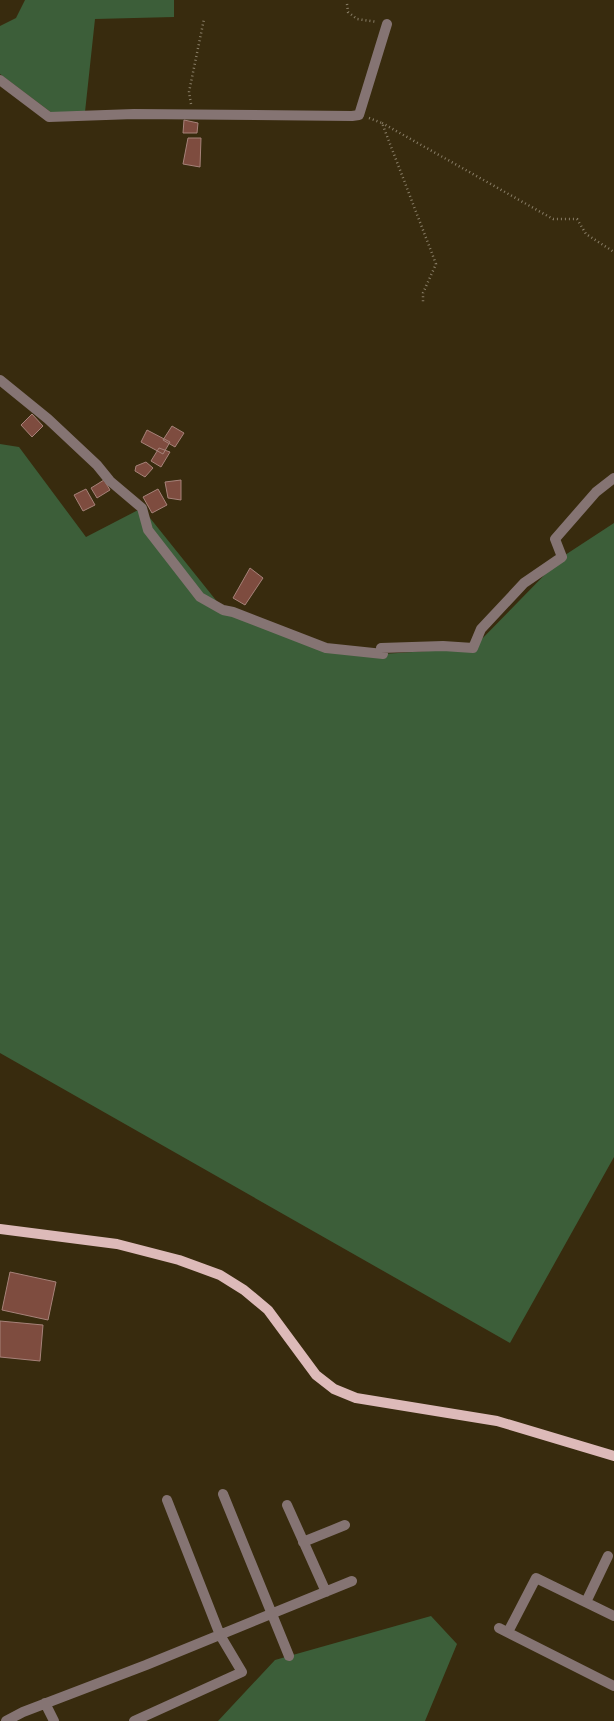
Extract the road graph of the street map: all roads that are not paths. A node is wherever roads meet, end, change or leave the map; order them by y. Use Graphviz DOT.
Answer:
graph roads {
  1 [pos="387,24"];
  2 [pos="0,80"];
  3 [pos="0,380"];
  4 [pos="614,478"];
  5 [pos="0,1229"];
  6 [pos="614,1456"];
  7 [pos="222,1494"];
  8 [pos="167,1500"];
  9 [pos="287,1505"];
  10 [pos="345,1525"];
  11 [pos="303,1542"];
  12 [pos="608,1556"];
  13 [pos="352,1581"];
  14 [pos="326,1592"];
  15 [pos="586,1602"];
  16 [pos="271,1614"];
  17 [pos="614,1616"];
  18 [pos="220,1635"];
  19 [pos="289,1656"];
  20 [pos="614,1686"];
  21 [pos="45,1703"];
  22 [pos="6,1721"];
  23 [pos="54,1721"];
  24 [pos="134,1721"];
  1 -- 2 [label="street"];
  3 -- 4 [label="street"];
  5 -- 6 [label="main road"];
  7 -- 16 [label="street"];
  8 -- 18 [label="street"];
  9 -- 11 [label="street"];
  10 -- 11 [label="street"];
  11 -- 14 [label="street"];
  12 -- 15 [label="street"];
  13 -- 14 [label="street"];
  14 -- 16 [label="street"];
  15 -- 17 [label="street"];
  15 -- 20 [label="street"];
  16 -- 18 [label="street"];
  16 -- 19 [label="street"];
  18 -- 21 [label="street"];
  18 -- 24 [label="street"];
  21 -- 22 [label="street"];
  21 -- 23 [label="street"];
}
